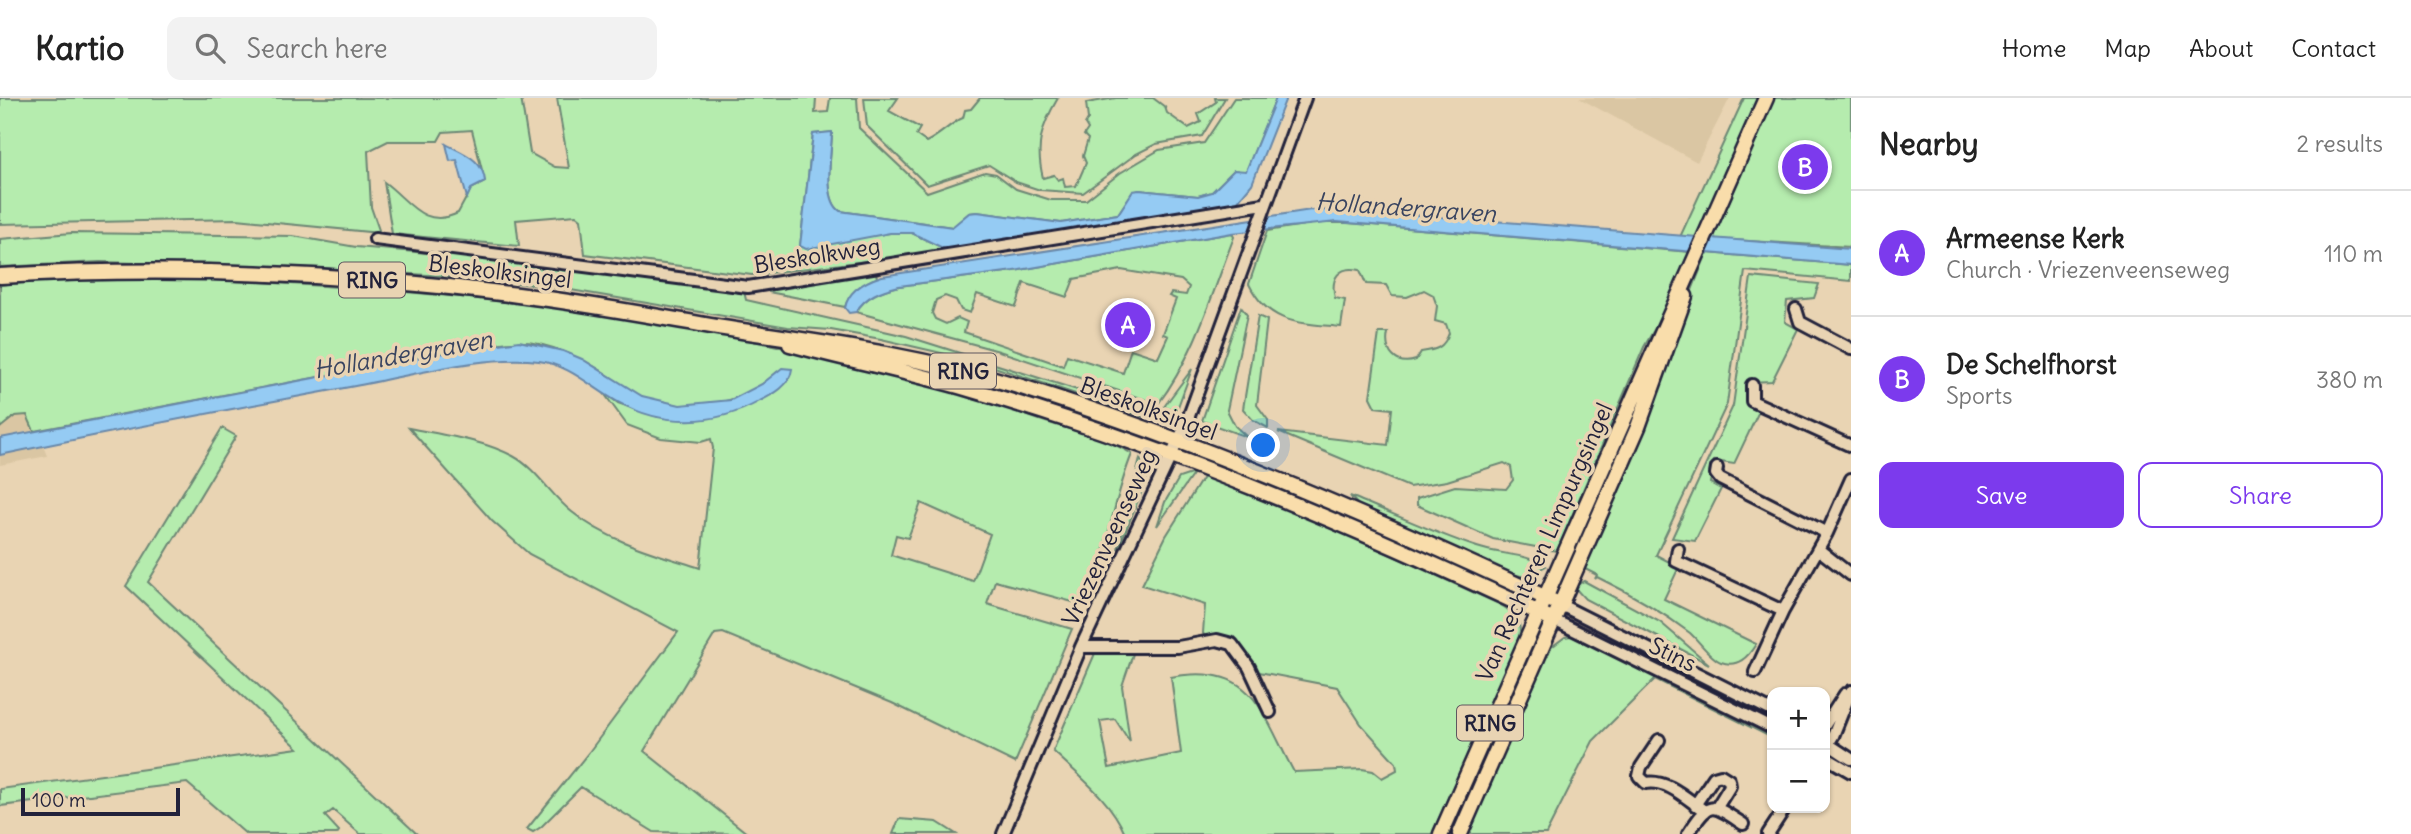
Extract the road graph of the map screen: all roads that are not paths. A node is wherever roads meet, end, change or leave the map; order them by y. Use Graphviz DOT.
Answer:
graph roads {
  1 [pos="1305,98"];
  2 [pos="1766,98"];
  3 [pos="1263,209"];
  4 [pos="375,239"];
  5 [pos="1694,263"];
  6 [pos="0,276"];
  7 [pos="1796,309"];
  8 [pos="741,330"];
  9 [pos="1851,349"];
  10 [pos="1752,385"];
  11 [pos="1178,441"];
  12 [pos="1851,446"];
  13 [pos="1171,457"];
  14 [pos="1717,468"];
  15 [pos="1851,479"];
  16 [pos="1847,499"];
  17 [pos="1827,533"];
  18 [pos="1678,549"];
  19 [pos="1818,550"];
  20 [pos="1851,575"];
  21 [pos="1544,597"];
  22 [pos="1561,605"];
  23 [pos="1783,611"];
  24 [pos="1538,612"];
  25 [pos="1554,620"];
  26 [pos="1081,647"];
  27 [pos="1755,672"];
  28 [pos="1851,688"];
  29 [pos="1767,708"];
  30 [pos="1270,712"];
  31 [pos="1830,718"];
  32 [pos="1767,726"];
  33 [pos="1830,736"];
  34 [pos="1659,740"];
  35 [pos="1830,747"];
  36 [pos="1851,759"];
  37 [pos="1830,760"];
  38 [pos="1851,772"];
  39 [pos="1717,807"];
  40 [pos="1699,808"];
  41 [pos="1777,813"];
  42 [pos="1782,813"];
  43 [pos="1743,824"];
  44 [pos="1769,832"];
  45 [pos="1003,834"];
  46 [pos="1441,834"];
  47 [pos="1460,834"];
  48 [pos="1688,834"];
  1 -- 3 [label="street, Vriezenveenseweg"];
  2 -- 5 [label="main road, Van Rechteren Limpurgsingel"];
  3 -- 4 [label="street, Bleskolkweg"];
  3 -- 11 [label="street, Vriezenveenseweg"];
  5 -- 21 [label="main road, Van Rechteren Limpurgsingel"];
  5 -- 22 [label="main road, Van Rechteren Limpurgsingel"];
  6 -- 8 [label="main road, Bleskolksingel / RING"];
  7 -- 9 [label="street"];
  8 -- 11 [label="main road, Bleskolksingel / RING"];
  8 -- 13 [label="main road, Bleskolksingel / RING"];
  10 -- 12 [label="street"];
  11 -- 13 [label="street, Vriezenveenseweg"];
  11 -- 21 [label="main road, Bleskolksingel / RING"];
  13 -- 24 [label="main road, Bleskolksingel / RING"];
  13 -- 26 [label="street, Vriezenveenseweg"];
  14 -- 17 [label="street"];
  15 -- 16 [label="street"];
  16 -- 17 [label="street"];
  17 -- 19 [label="street"];
  18 -- 23 [label="street"];
  19 -- 20 [label="street"];
  19 -- 23 [label="street"];
  21 -- 22 [label="main road, Bleskolksingel / RING"];
  21 -- 24 [label="main road, Van Rechteren Limpurgsingel / RING"];
  22 -- 25 [label="main road, Van Rechteren Limpurgsingel / RING"];
  22 -- 29 [label="street, Stins"];
  23 -- 27 [label="street"];
  24 -- 25 [label="main road, Bleskolksingel / RING"];
  24 -- 46 [label="main road, Van Rechteren Limpurgsingel / RING"];
  25 -- 32 [label="street, Stins"];
  25 -- 47 [label="main road, Van Rechteren Limpurgsingel / RING"];
  26 -- 30 [label="street"];
  26 -- 45 [label="street, Vriezenveenseweg"];
  28 -- 31 [label="street"];
  28 -- 33 [label="street"];
  34 -- 40 [label="street"];
  35 -- 36 [label="street"];
  37 -- 38 [label="street"];
  39 -- 40 [label="street"];
  39 -- 40 [label="street"];
  39 -- 43 [label="street"];
  40 -- 48 [label="street"];
  41 -- 44 [label="street"];
  42 -- 44 [label="street"];
}
